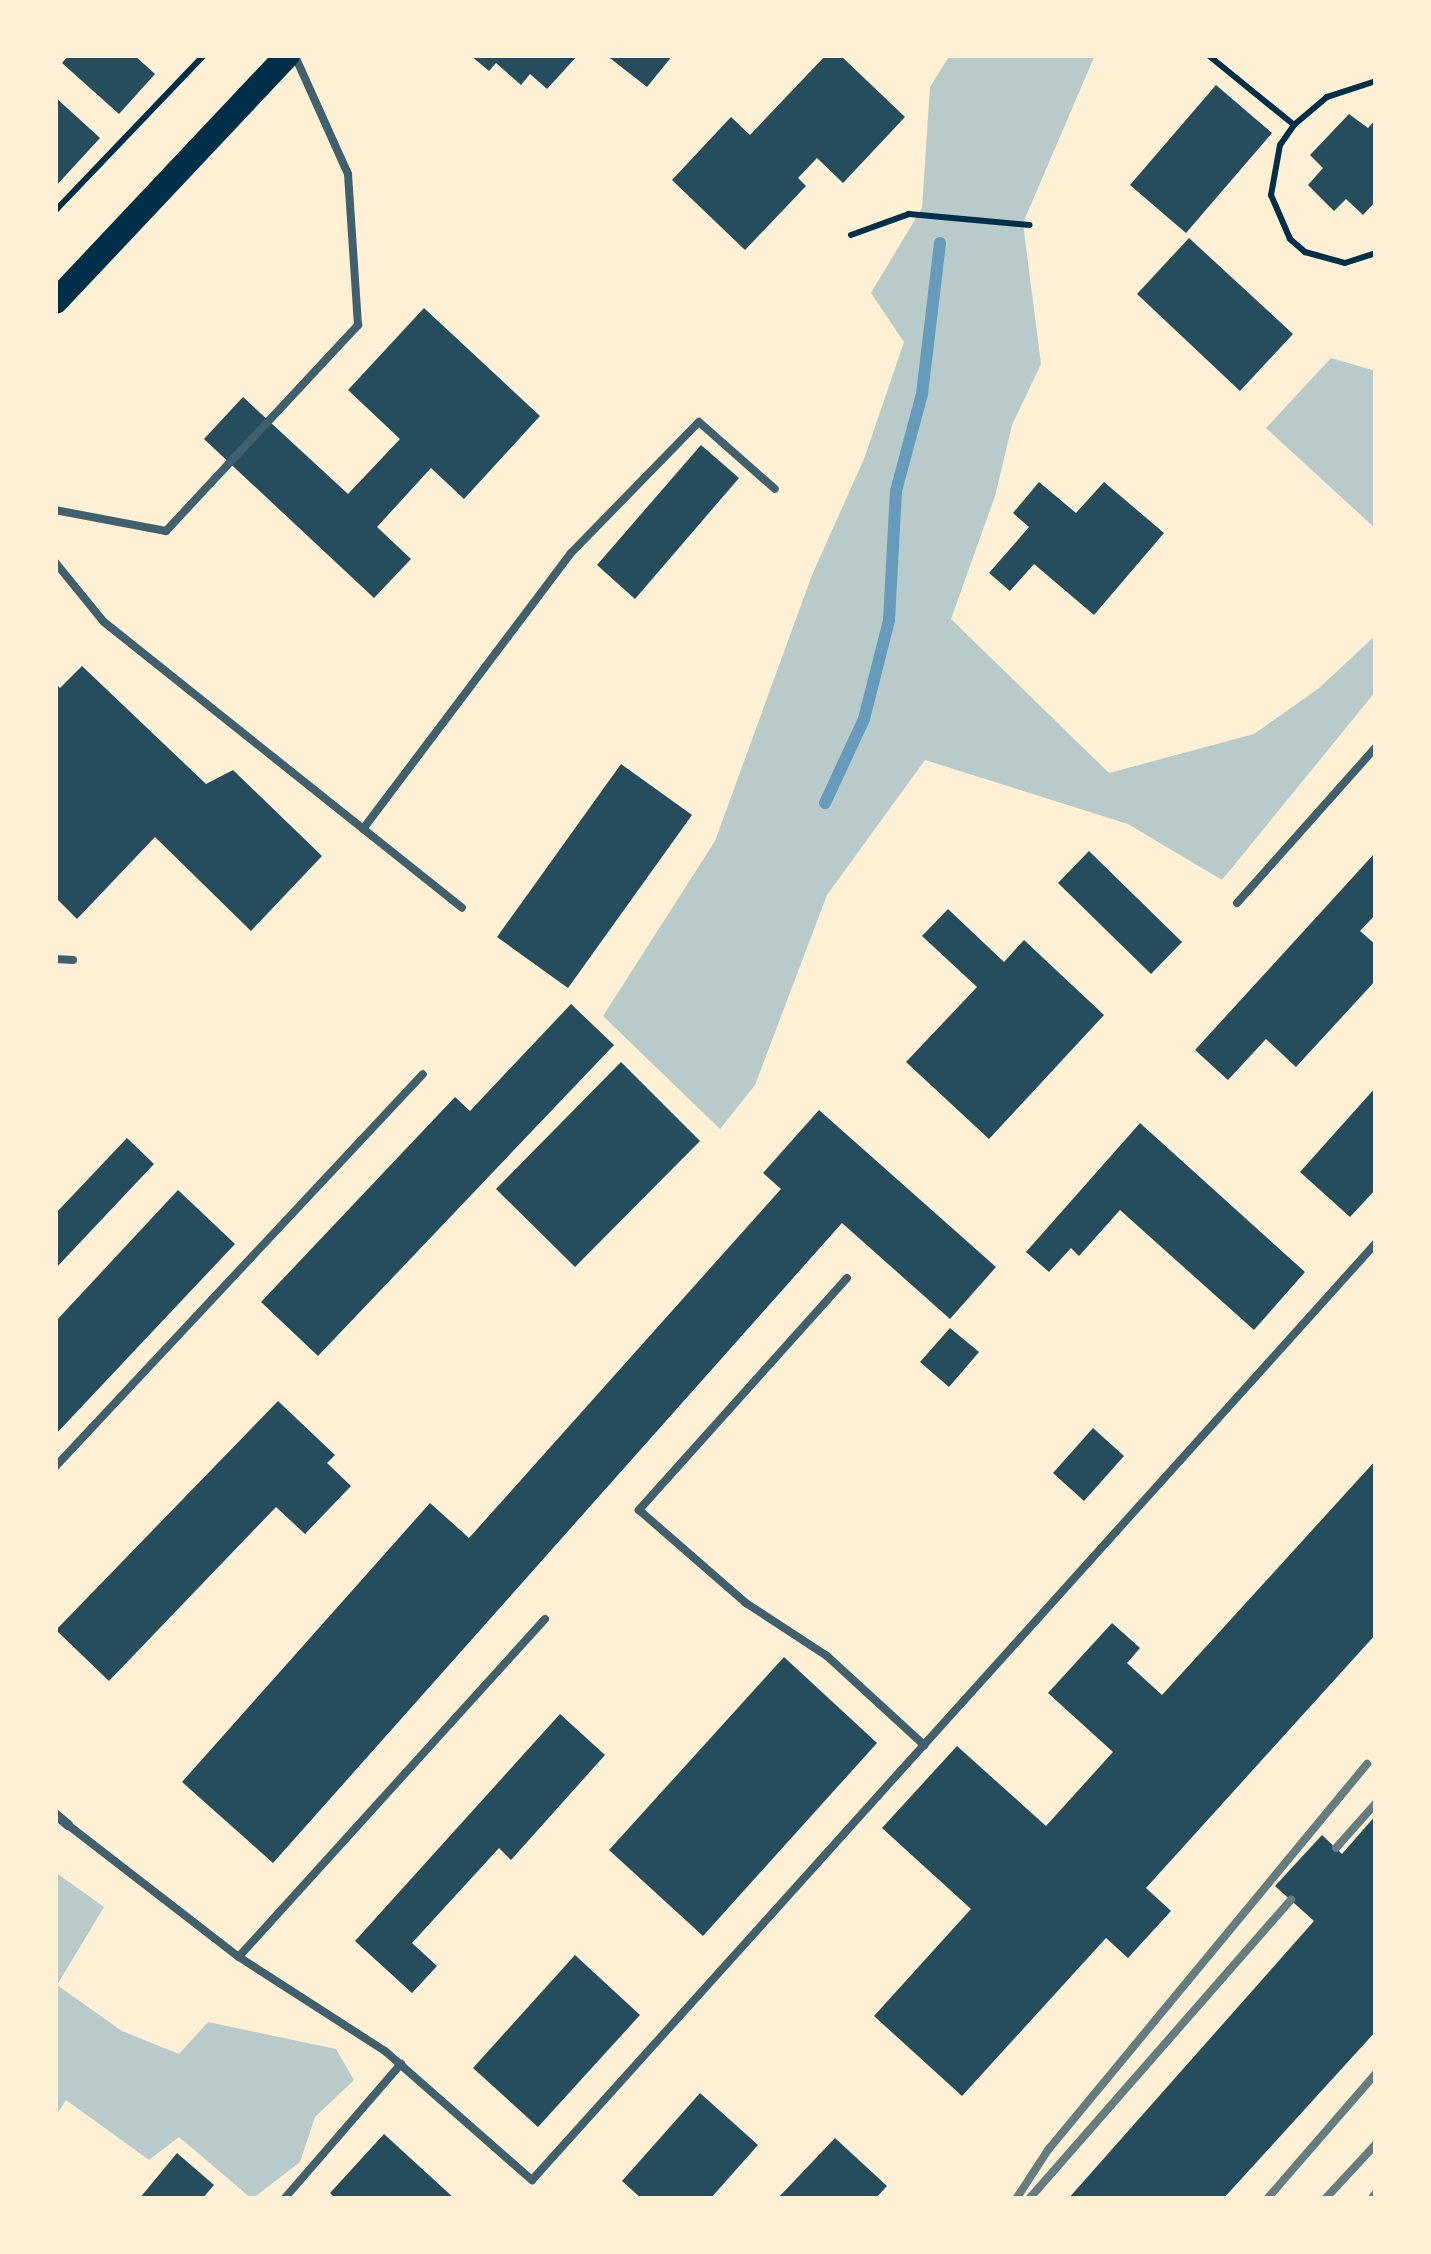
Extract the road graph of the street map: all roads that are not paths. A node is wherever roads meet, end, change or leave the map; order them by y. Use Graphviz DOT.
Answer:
graph roads {
  1 [pos="291,55"];
  2 [pos="55,301"];
  3 [pos="775,488"];
  4 [pos="55,510"];
  5 [pos="55,562"];
  6 [pos="1376,747"];
  7 [pos="363,830"];
  8 [pos="1237,903"];
  9 [pos="462,908"];
  10 [pos="55,959"];
  11 [pos="72,960"];
  12 [pos="423,1074"];
  13 [pos="1376,1243"];
  14 [pos="847,1278"];
  15 [pos="55,1468"];
  16 [pos="545,1620"];
  17 [pos="924,1745"];
  18 [pos="55,1814"];
  19 [pos="68,1825"];
  20 [pos="239,1957"];
  21 [pos="400,2064"];
  22 [pos="284,2199"];
  1 -- 2 [label="main road"];
  1 -- 4 [label="lane"];
  3 -- 7 [label="lane"];
  5 -- 7 [label="lane"];
  6 -- 8 [label="lane"];
  7 -- 9 [label="lane"];
  10 -- 11 [label="lane"];
  12 -- 15 [label="lane"];
  13 -- 17 [label="lane"];
  14 -- 17 [label="lane"];
  16 -- 20 [label="lane"];
  17 -- 21 [label="lane"];
  18 -- 19 [label="street"];
  19 -- 20 [label="lane"];
  20 -- 21 [label="lane"];
  21 -- 22 [label="lane"];
}
